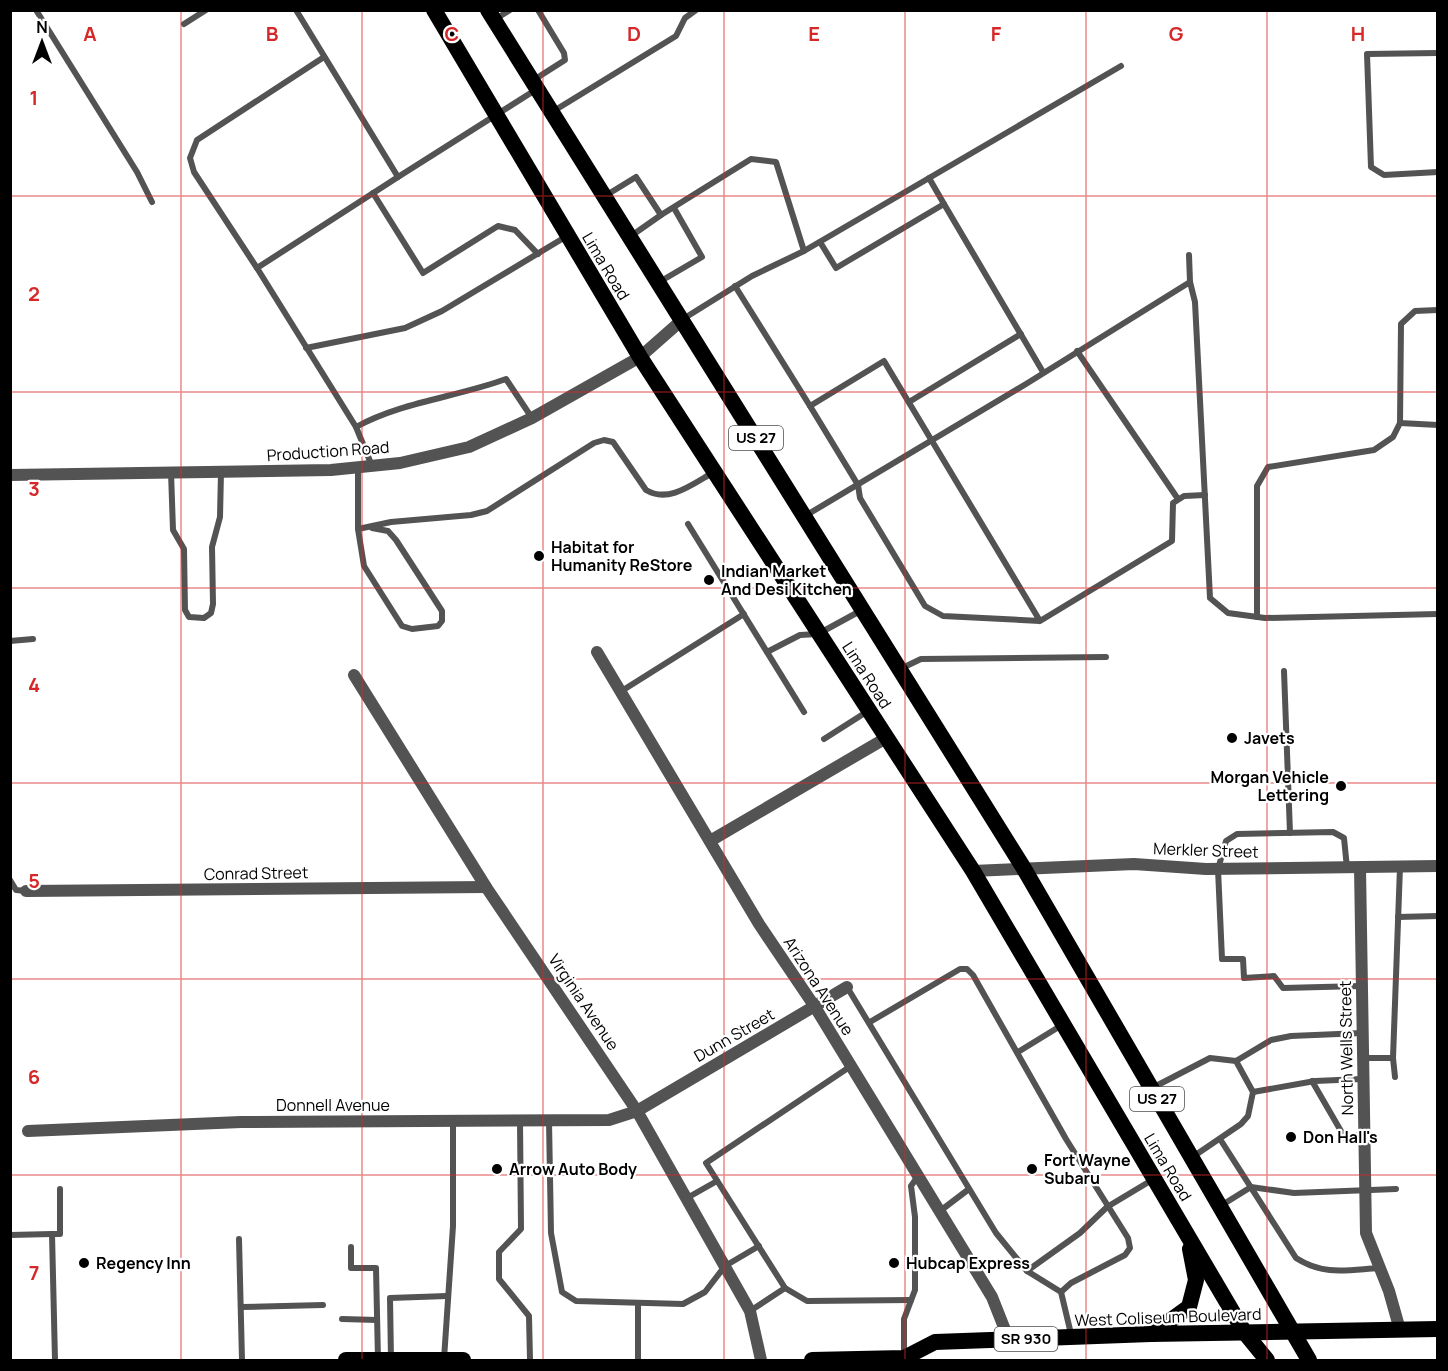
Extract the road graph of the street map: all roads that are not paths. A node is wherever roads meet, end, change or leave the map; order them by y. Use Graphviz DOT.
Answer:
graph roads {
  1 [pos="36,10"];
  2 [pos="206,10"];
  3 [pos="296,10"];
  4 [pos="434,10"];
  5 [pos="510,10"];
  6 [pos="538,10"];
  7 [pos="696,10"];
  8 [pos="491,15"];
  9 [pos="184,24"];
  10 [pos="1437,53"];
  11 [pos="324,57"];
  12 [pos="1121,66"];
  13 [pos="535,85"];
  14 [pos="552,112"];
  15 [pos="496,116"];
  16 [pos="1437,172"];
  17 [pos="398,177"];
  18 [pos="929,178"];
  19 [pos="373,193"];
  20 [pos="605,196"];
  21 [pos="152,202"];
  22 [pos="944,204"];
  23 [pos="674,208"];
  24 [pos="661,216"];
  25 [pos="568,236"];
  26 [pos="630,236"];
  27 [pos="820,242"];
  28 [pos="804,251"];
  29 [pos="538,254"];
  30 [pos="1189,255"];
  31 [pos="258,268"];
  32 [pos="659,282"];
  33 [pos="1190,282"];
  34 [pos="735,286"];
  35 [pos="1437,310"];
  36 [pos="682,320"];
  37 [pos="1021,334"];
  38 [pos="306,348"];
  39 [pos="1077,351"];
  40 [pos="640,357"];
  41 [pos="1043,372"];
  42 [pos="909,402"];
  43 [pos="810,406"];
  44 [pos="532,418"];
  45 [pos="1400,423"];
  46 [pos="1437,425"];
  47 [pos="356,427"];
  48 [pos="932,441"];
  49 [pos="372,466"];
  50 [pos="358,468"];
  51 [pos="171,472"];
  52 [pos="221,472"];
  53 [pos="714,472"];
  54 [pos="10,475"];
  55 [pos="858,485"];
  56 [pos="1205,495"];
  57 [pos="1178,499"];
  58 [pos="804,516"];
  59 [pos="688,524"];
  60 [pos="358,529"];
  61 [pos="863,609"];
  62 [pos="744,614"];
  63 [pos="1437,614"];
  64 [pos="1257,617"];
  65 [pos="1040,621"];
  66 [pos="818,634"];
  67 [pos="33,639"];
  68 [pos="10,640"];
  69 [pos="597,652"];
  70 [pos="767,652"];
  71 [pos="1106,657"];
  72 [pos="900,669"];
  73 [pos="1284,672"];
  74 [pos="354,675"];
  75 [pos="620,692"];
  76 [pos="868,711"];
  77 [pos="804,712"];
  78 [pos="886,738"];
  79 [pos="824,739"];
  80 [pos="1290,833"];
  81 [pos="710,841"];
  82 [pos="1023,867"];
  83 [pos="1400,867"];
  84 [pos="1437,867"];
  85 [pos="1354,868"];
  86 [pos="1218,869"];
  87 [pos="973,871"];
  88 [pos="10,880"];
  89 [pos="486,887"];
  90 [pos="26,891"];
  91 [pos="1437,916"];
  92 [pos="1398,917"];
  93 [pos="1361,986"];
  94 [pos="847,987"];
  95 [pos="815,1007"];
  96 [pos="870,1022"];
  97 [pos="1062,1025"];
  98 [pos="1362,1033"];
  99 [pos="1018,1052"];
  100 [pos="1362,1058"];
  101 [pos="1393,1058"];
  102 [pos="1236,1061"];
  103 [pos="851,1066"];
  104 [pos="1395,1077"];
  105 [pos="1362,1079"];
  106 [pos="1312,1081"];
  107 [pos="1151,1088"];
  108 [pos="1253,1092"];
  109 [pos="638,1111"];
  110 [pos="520,1120"];
  111 [pos="549,1120"];
  112 [pos="453,1121"];
  113 [pos="28,1131"];
  114 [pos="1363,1134"];
  115 [pos="1220,1139"];
  116 [pos="1191,1158"];
  117 [pos="918,1176"];
  118 [pos="1154,1178"];
  119 [pos="717,1180"];
  120 [pos="1251,1187"];
  121 [pos="969,1189"];
  122 [pos="1396,1189"];
  123 [pos="60,1190"];
  124 [pos="1365,1190"];
  125 [pos="687,1198"];
  126 [pos="1107,1207"];
  127 [pos="1219,1207"];
  128 [pos="940,1211"];
  129 [pos="1185,1230"];
  130 [pos="10,1234"];
  131 [pos="52,1234"];
  132 [pos="239,1239"];
  133 [pos="759,1246"];
  134 [pos="351,1247"];
  135 [pos="725,1266"];
  136 [pos="1379,1268"];
  137 [pos="1027,1271"];
  138 [pos="785,1288"];
  139 [pos="1061,1292"];
  140 [pos="447,1296"];
  141 [pos="911,1300"];
  142 [pos="638,1303"];
  143 [pos="323,1305"];
  144 [pos="241,1307"];
  145 [pos="750,1311"];
  146 [pos="342,1319"];
  147 [pos="377,1320"];
  148 [pos="1437,1329"];
  149 [pos="1400,1330"];
  150 [pos="1293,1331"];
  151 [pos="1245,1333"];
  152 [pos="1151,1334"];
  153 [pos="1071,1338"];
  154 [pos="1010,1340"];
  155 [pos="906,1359"];
  156 [pos="55,1360"];
  157 [pos="242,1360"];
  158 [pos="346,1360"];
  159 [pos="378,1360"];
  160 [pos="391,1360"];
  161 [pos="444,1360"];
  162 [pos="463,1360"];
  163 [pos="530,1360"];
  164 [pos="638,1360"];
  165 [pos="761,1360"];
  166 [pos="812,1360"];
  167 [pos="823,1360"];
  168 [pos="1267,1360"];
  169 [pos="1309,1360"];
  1 -- 21 [label="lane"];
  2 -- 9 [label="lane"];
  3 -- 11 [label="lane"];
  4 -- 15 [label="highway, Lima Road / US 27"];
  5 -- 8 [label="lane"];
  6 -- 13 [label="lane"];
  7 -- 14 [label="lane"];
  8 -- 13 [label="highway, Lima Road / US 27"];
  10 -- 16 [label="lane"];
  11 -- 17 [label="lane"];
  11 -- 31 [label="lane"];
  12 -- 18 [label="lane"];
  13 -- 14 [label="highway, Lima Road / US 27"];
  13 -- 15 [label="lane"];
  14 -- 20 [label="highway, Lima Road / US 27"];
  15 -- 17 [label="lane"];
  15 -- 25 [label="highway, Lima Road / US 27"];
  17 -- 19 [label="lane"];
  18 -- 22 [label="lane"];
  18 -- 27 [label="lane"];
  19 -- 29 [label="lane"];
  19 -- 31 [label="lane"];
  20 -- 24 [label="lane"];
  20 -- 26 [label="highway, Lima Road / US 27"];
  22 -- 27 [label="lane"];
  22 -- 37 [label="lane"];
  23 -- 24 [label="lane"];
  23 -- 28 [label="lane"];
  23 -- 32 [label="lane"];
  24 -- 26 [label="lane"];
  25 -- 29 [label="lane"];
  25 -- 40 [label="highway, Lima Road / US 27"];
  26 -- 32 [label="highway, Lima Road / US 27"];
  27 -- 28 [label="lane"];
  28 -- 34 [label="lane"];
  29 -- 38 [label="lane"];
  30 -- 33 [label="lane"];
  31 -- 38 [label="lane"];
  32 -- 36 [label="highway, Lima Road / US 27"];
  33 -- 39 [label="lane"];
  33 -- 56 [label="lane"];
  34 -- 36 [label="lane"];
  34 -- 43 [label="lane"];
  35 -- 45 [label="lane"];
  36 -- 40 [label="street, Production Road"];
  36 -- 58 [label="highway, Lima Road / US 27"];
  37 -- 41 [label="lane"];
  37 -- 42 [label="lane"];
  38 -- 47 [label="lane"];
  39 -- 41 [label="lane"];
  39 -- 57 [label="lane"];
  40 -- 44 [label="street, Production Road"];
  40 -- 53 [label="highway, Lima Road / US 27"];
  41 -- 48 [label="lane"];
  42 -- 43 [label="lane"];
  42 -- 48 [label="lane"];
  43 -- 55 [label="lane"];
  44 -- 47 [label="lane"];
  44 -- 49 [label="street, Production Road"];
  45 -- 46 [label="lane"];
  45 -- 64 [label="lane"];
  47 -- 49 [label="lane"];
  48 -- 55 [label="lane"];
  48 -- 65 [label="lane"];
  49 -- 50 [label="street, Production Road"];
  50 -- 52 [label="street, Production Road"];
  50 -- 60 [label="lane"];
  51 -- 52 [label="street, Production Road"];
  51 -- 52 [label="lane"];
  51 -- 54 [label="street, Production Road"];
  53 -- 60 [label="lane"];
  53 -- 66 [label="highway, Lima Road / US 27"];
  55 -- 58 [label="lane"];
  55 -- 65 [label="lane"];
  56 -- 57 [label="lane"];
  56 -- 64 [label="lane"];
  57 -- 65 [label="lane"];
  58 -- 61 [label="highway, Lima Road / US 27"];
  59 -- 62 [label="lane"];
  60 -- 60 [label="lane"];
  61 -- 66 [label="lane"];
  61 -- 72 [label="highway, Lima Road / US 27"];
  62 -- 70 [label="lane"];
  62 -- 75 [label="lane"];
  63 -- 64 [label="lane"];
  66 -- 70 [label="lane"];
  66 -- 76 [label="highway, Lima Road / US 27"];
  67 -- 68 [label="lane"];
  69 -- 75 [label="street, Arizona Avenue"];
  70 -- 77 [label="lane"];
  71 -- 72 [label="lane"];
  72 -- 82 [label="highway, Lima Road / US 27"];
  73 -- 80 [label="lane"];
  74 -- 89 [label="street, Virginia Avenue"];
  75 -- 81 [label="street, Arizona Avenue"];
  76 -- 78 [label="highway, Lima Road / US 27"];
  76 -- 79 [label="lane"];
  78 -- 81 [label="street"];
  78 -- 87 [label="highway, Lima Road / US 27"];
  80 -- 85 [label="lane"];
  80 -- 86 [label="lane"];
  81 -- 95 [label="street, Arizona Avenue"];
  82 -- 86 [label="street, Merkler Street"];
  82 -- 87 [label="street, Merkler Street"];
  82 -- 107 [label="highway, Lima Road / US 27"];
  83 -- 84 [label="street, Merkler Street"];
  83 -- 85 [label="street, Merkler Street"];
  83 -- 92 [label="lane"];
  85 -- 86 [label="street, Merkler Street"];
  85 -- 93 [label="street, North Wells Street"];
  86 -- 93 [label="lane"];
  87 -- 97 [label="highway, Lima Road / US 27"];
  88 -- 90 [label="lane"];
  89 -- 90 [label="street, Conrad Street"];
  89 -- 109 [label="street, Virginia Avenue"];
  91 -- 92 [label="lane"];
  92 -- 101 [label="lane"];
  93 -- 98 [label="street, North Wells Street"];
  94 -- 95 [label="street, Dunn Street"];
  94 -- 96 [label="lane"];
  95 -- 103 [label="street, Arizona Avenue"];
  95 -- 109 [label="street, Dunn Street"];
  96 -- 99 [label="lane"];
  96 -- 121 [label="lane"];
  97 -- 99 [label="lane"];
  97 -- 118 [label="highway, Lima Road / US 27"];
  98 -- 100 [label="street, North Wells Street"];
  98 -- 102 [label="lane"];
  99 -- 126 [label="lane"];
  100 -- 101 [label="lane"];
  100 -- 105 [label="street, North Wells Street"];
  101 -- 104 [label="lane"];
  102 -- 107 [label="lane"];
  102 -- 108 [label="lane"];
  103 -- 117 [label="street, Arizona Avenue"];
  103 -- 119 [label="lane"];
  105 -- 106 [label="lane"];
  105 -- 114 [label="street, North Wells Street"];
  106 -- 108 [label="lane"];
  106 -- 114 [label="lane"];
  107 -- 116 [label="highway, Lima Road / US 27"];
  108 -- 115 [label="lane"];
  109 -- 111 [label="street, Donnell Avenue"];
  109 -- 125 [label="street, Virginia Avenue"];
  110 -- 111 [label="street, Donnell Avenue"];
  110 -- 112 [label="street, Donnell Avenue"];
  110 -- 163 [label="lane"];
  111 -- 142 [label="lane"];
  112 -- 113 [label="street, Donnell Avenue"];
  112 -- 140 [label="lane"];
  114 -- 124 [label="street, North Wells Street"];
  115 -- 116 [label="lane"];
  115 -- 120 [label="lane"];
  116 -- 127 [label="highway, Lima Road / US 27"];
  117 -- 128 [label="street, Arizona Avenue"];
  117 -- 141 [label="lane"];
  118 -- 126 [label="lane"];
  118 -- 129 [label="highway, Lima Road / US 27"];
  119 -- 125 [label="lane"];
  119 -- 133 [label="lane"];
  120 -- 124 [label="lane"];
  120 -- 127 [label="lane"];
  120 -- 136 [label="lane"];
  121 -- 128 [label="lane"];
  121 -- 137 [label="lane"];
  122 -- 124 [label="lane"];
  123 -- 131 [label="lane"];
  124 -- 136 [label="street, North Wells Street"];
  125 -- 135 [label="street, Virginia Avenue"];
  126 -- 137 [label="lane"];
  126 -- 139 [label="lane"];
  127 -- 150 [label="highway, Lima Road / US 27"];
  128 -- 154 [label="street, Arizona Avenue"];
  129 -- 151 [label="highway, Lima Road / US 27"];
  129 -- 152 [label="highway"];
  130 -- 131 [label="lane"];
  131 -- 156 [label="lane"];
  132 -- 144 [label="lane"];
  133 -- 135 [label="lane"];
  133 -- 138 [label="lane"];
  134 -- 147 [label="lane"];
  135 -- 142 [label="lane"];
  135 -- 145 [label="street, Virginia Avenue"];
  136 -- 149 [label="street, North Wells Street"];
  137 -- 139 [label="lane"];
  138 -- 141 [label="lane"];
  138 -- 145 [label="lane"];
  139 -- 153 [label="lane"];
  140 -- 160 [label="lane"];
  140 -- 161 [label="lane"];
  141 -- 155 [label="lane"];
  142 -- 164 [label="lane"];
  143 -- 144 [label="lane"];
  144 -- 157 [label="lane"];
  145 -- 165 [label="street, Virginia Avenue"];
  146 -- 147 [label="lane"];
  147 -- 159 [label="lane"];
  148 -- 149 [label="highway, West Coliseum Boulevard / SR 930"];
  149 -- 150 [label="highway, West Coliseum Boulevard / SR 930"];
  150 -- 151 [label="highway, West Coliseum Boulevard / SR 930"];
  150 -- 169 [label="highway, Lima Road / US 27"];
  151 -- 152 [label="highway, West Coliseum Boulevard / SR 930"];
  151 -- 168 [label="highway, Lima Road / US 27"];
  152 -- 153 [label="highway, West Coliseum Boulevard / SR 930"];
  153 -- 154 [label="highway, West Coliseum Boulevard / SR 930"];
  154 -- 155 [label="highway, West Coliseum Boulevard / SR 930"];
  155 -- 167 [label="highway, West Coliseum Boulevard / SR 930"];
  158 -- 159 [label="highway"];
  159 -- 160 [label="highway"];
  160 -- 161 [label="highway"];
  161 -- 162 [label="highway"];
  166 -- 167 [label="highway, West Coliseum Boulevard / SR 930"];
}
